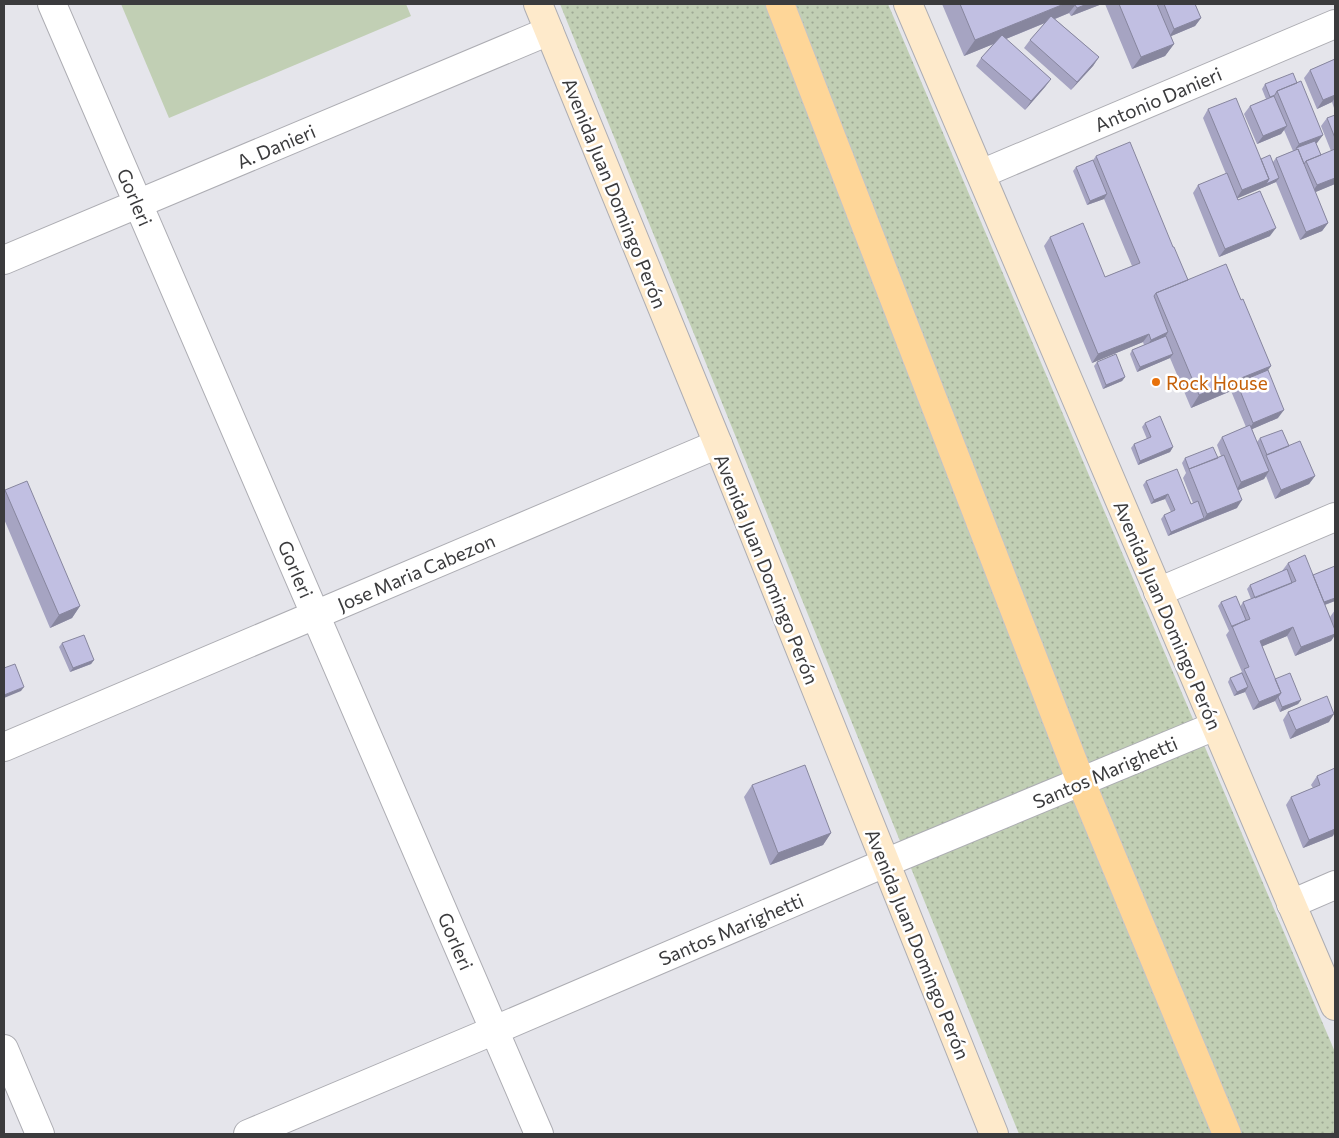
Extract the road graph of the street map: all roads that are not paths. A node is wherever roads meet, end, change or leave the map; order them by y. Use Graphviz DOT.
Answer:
graph roads {
  1 [pos="52,4"];
  2 [pos="538,4"];
  3 [pos="780,4"];
  4 [pos="908,4"];
  5 [pos="1335,24"];
  6 [pos="549,31"];
  7 [pos="981,174"];
  8 [pos="138,204"];
  9 [pos="4,260"];
  10 [pos="718,444"];
  11 [pos="1335,516"];
  12 [pos="1158,592"];
  13 [pos="316,615"];
  14 [pos="1215,726"];
  15 [pos="4,747"];
  16 [pos="1081,782"];
  17 [pos="885,863"];
  18 [pos="1335,885"];
  19 [pos="1291,904"];
  20 [pos="1335,1006"];
  21 [pos="495,1030"];
  22 [pos="4,1049"];
  23 [pos="40,1134"];
  24 [pos="248,1134"];
  25 [pos="539,1134"];
  26 [pos="994,1134"];
  27 [pos="1227,1134"];
  1 -- 8 [label="street, Gorleri"];
  2 -- 6 [label="main road, Avenida Juan Domingo Perón"];
  3 -- 16 [label="main road"];
  4 -- 7 [label="main road, Avenida Juan Domingo Perón"];
  5 -- 7 [label="street, Antonio Danieri"];
  6 -- 8 [label="street, A. Danieri"];
  6 -- 10 [label="main road, Avenida Juan Domingo Perón"];
  7 -- 12 [label="main road, Avenida Juan Domingo Perón"];
  8 -- 9 [label="street, A. Danieri"];
  8 -- 13 [label="street, Gorleri"];
  10 -- 13 [label="street, Jose Maria Cabezon"];
  10 -- 17 [label="main road, Avenida Juan Domingo Perón"];
  11 -- 12 [label="street"];
  12 -- 14 [label="main road, Avenida Juan Domingo Perón"];
  13 -- 15 [label="street, Jose Maria Cabezon"];
  13 -- 21 [label="street, Gorleri"];
  14 -- 16 [label="street, Santos Marighetti"];
  14 -- 19 [label="main road, Avenida Juan Domingo Perón"];
  16 -- 17 [label="street, Santos Marighetti"];
  16 -- 27 [label="main road"];
  17 -- 21 [label="street, Santos Marighetti"];
  17 -- 26 [label="main road, Avenida Juan Domingo Perón"];
  18 -- 19 [label="street"];
  19 -- 20 [label="main road, Avenida Juan Domingo Perón"];
  21 -- 24 [label="street, Santos Marighetti"];
  21 -- 25 [label="street, Gorleri"];
  22 -- 23 [label="street"];
}
